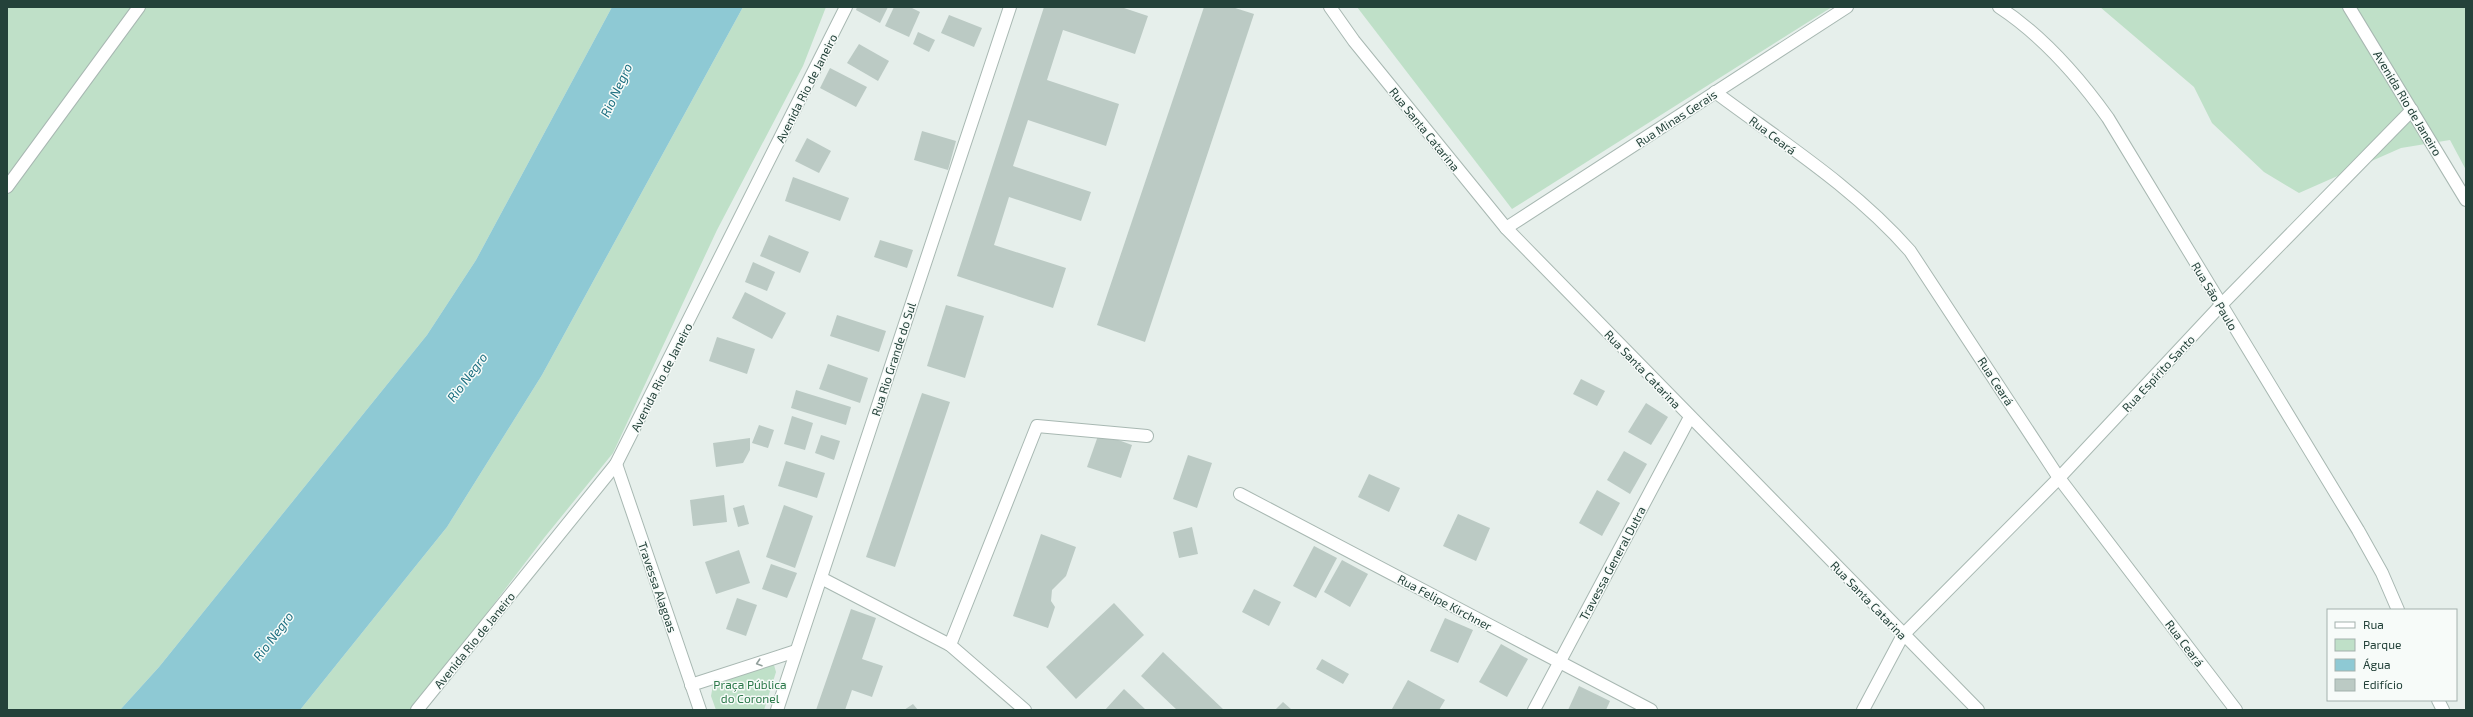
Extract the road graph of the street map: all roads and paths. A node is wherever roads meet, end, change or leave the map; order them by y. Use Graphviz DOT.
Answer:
graph roads {
  1 [pos="139,7"];
  2 [pos="846,7"];
  3 [pos="1010,7"];
  4 [pos="1330,7"];
  5 [pos="1847,7"];
  6 [pos="2000,7"];
  7 [pos="2349,7"];
  8 [pos="1715,92"];
  9 [pos="2412,110"];
  10 [pos="7,187"];
  11 [pos="2466,200"];
  12 [pos="1506,228"];
  13 [pos="2221,305"];
  14 [pos="1690,417"];
  15 [pos="1147,436"];
  16 [pos="616,464"];
  17 [pos="2059,478"];
  18 [pos="1240,494"];
  19 [pos="821,578"];
  20 [pos="2398,609"];
  21 [pos="1904,635"];
  22 [pos="950,644"];
  23 [pos="796,651"];
  24 [pos="1560,662"];
  25 [pos="691,685"];
  26 [pos="2438,701"];
  27 [pos="417,710"];
  28 [pos="700,710"];
  29 [pos="777,710"];
  30 [pos="1025,710"];
  31 [pos="1534,710"];
  32 [pos="1650,710"];
  33 [pos="1863,710"];
  34 [pos="1978,710"];
  35 [pos="2236,710"];
  36 [pos="2443,710"];
  1 -- 10 [label="street"];
  2 -- 16 [label="street, Avenida Rio de Janeiro"];
  3 -- 19 [label="street, Rua Rio Grande do Sul"];
  4 -- 12 [label="street, Rua Santa Catarina"];
  5 -- 8 [label="street, Rua Minas Gerais"];
  6 -- 13 [label="street, Rua São Paulo"];
  7 -- 9 [label="street, Avenida Rio de Janeiro"];
  8 -- 12 [label="street, Rua Minas Gerais"];
  8 -- 17 [label="street, Rua Ceará"];
  9 -- 11 [label="street, Avenida Rio de Janeiro"];
  9 -- 13 [label="street, Rua Espírito Santo"];
  12 -- 14 [label="street, Rua Santa Catarina"];
  13 -- 17 [label="street, Rua Espírito Santo"];
  13 -- 20 [label="street, Rua São Paulo"];
  14 -- 21 [label="street, Rua Santa Catarina"];
  14 -- 24 [label="street, Travessa General Dutra"];
  15 -- 22 [label="street"];
  16 -- 25 [label="street, Travessa Alagoas"];
  16 -- 27 [label="street, Avenida Rio de Janeiro"];
  17 -- 21 [label="street, Rua Espírito Santo"];
  17 -- 35 [label="street, Rua Ceará"];
  18 -- 24 [label="street, Rua Felipe Kirchner"];
  19 -- 22 [label="street"];
  19 -- 23 [label="street, Rua Rio Grande do Sul"];
  21 -- 33 [label="street, Rua Espírito Santo"];
  21 -- 34 [label="street, Rua Santa Catarina"];
  22 -- 30 [label="street"];
  23 -- 25 [label="street, one-way"];
  23 -- 29 [label="street, Rua Rio Grande do Sul"];
  24 -- 31 [label="street, Travessa General Dutra"];
  24 -- 32 [label="street, Rua Felipe Kirchner"];
  25 -- 28 [label="street, Travessa Alagoas"];
  26 -- 36 [label="street"];
}
